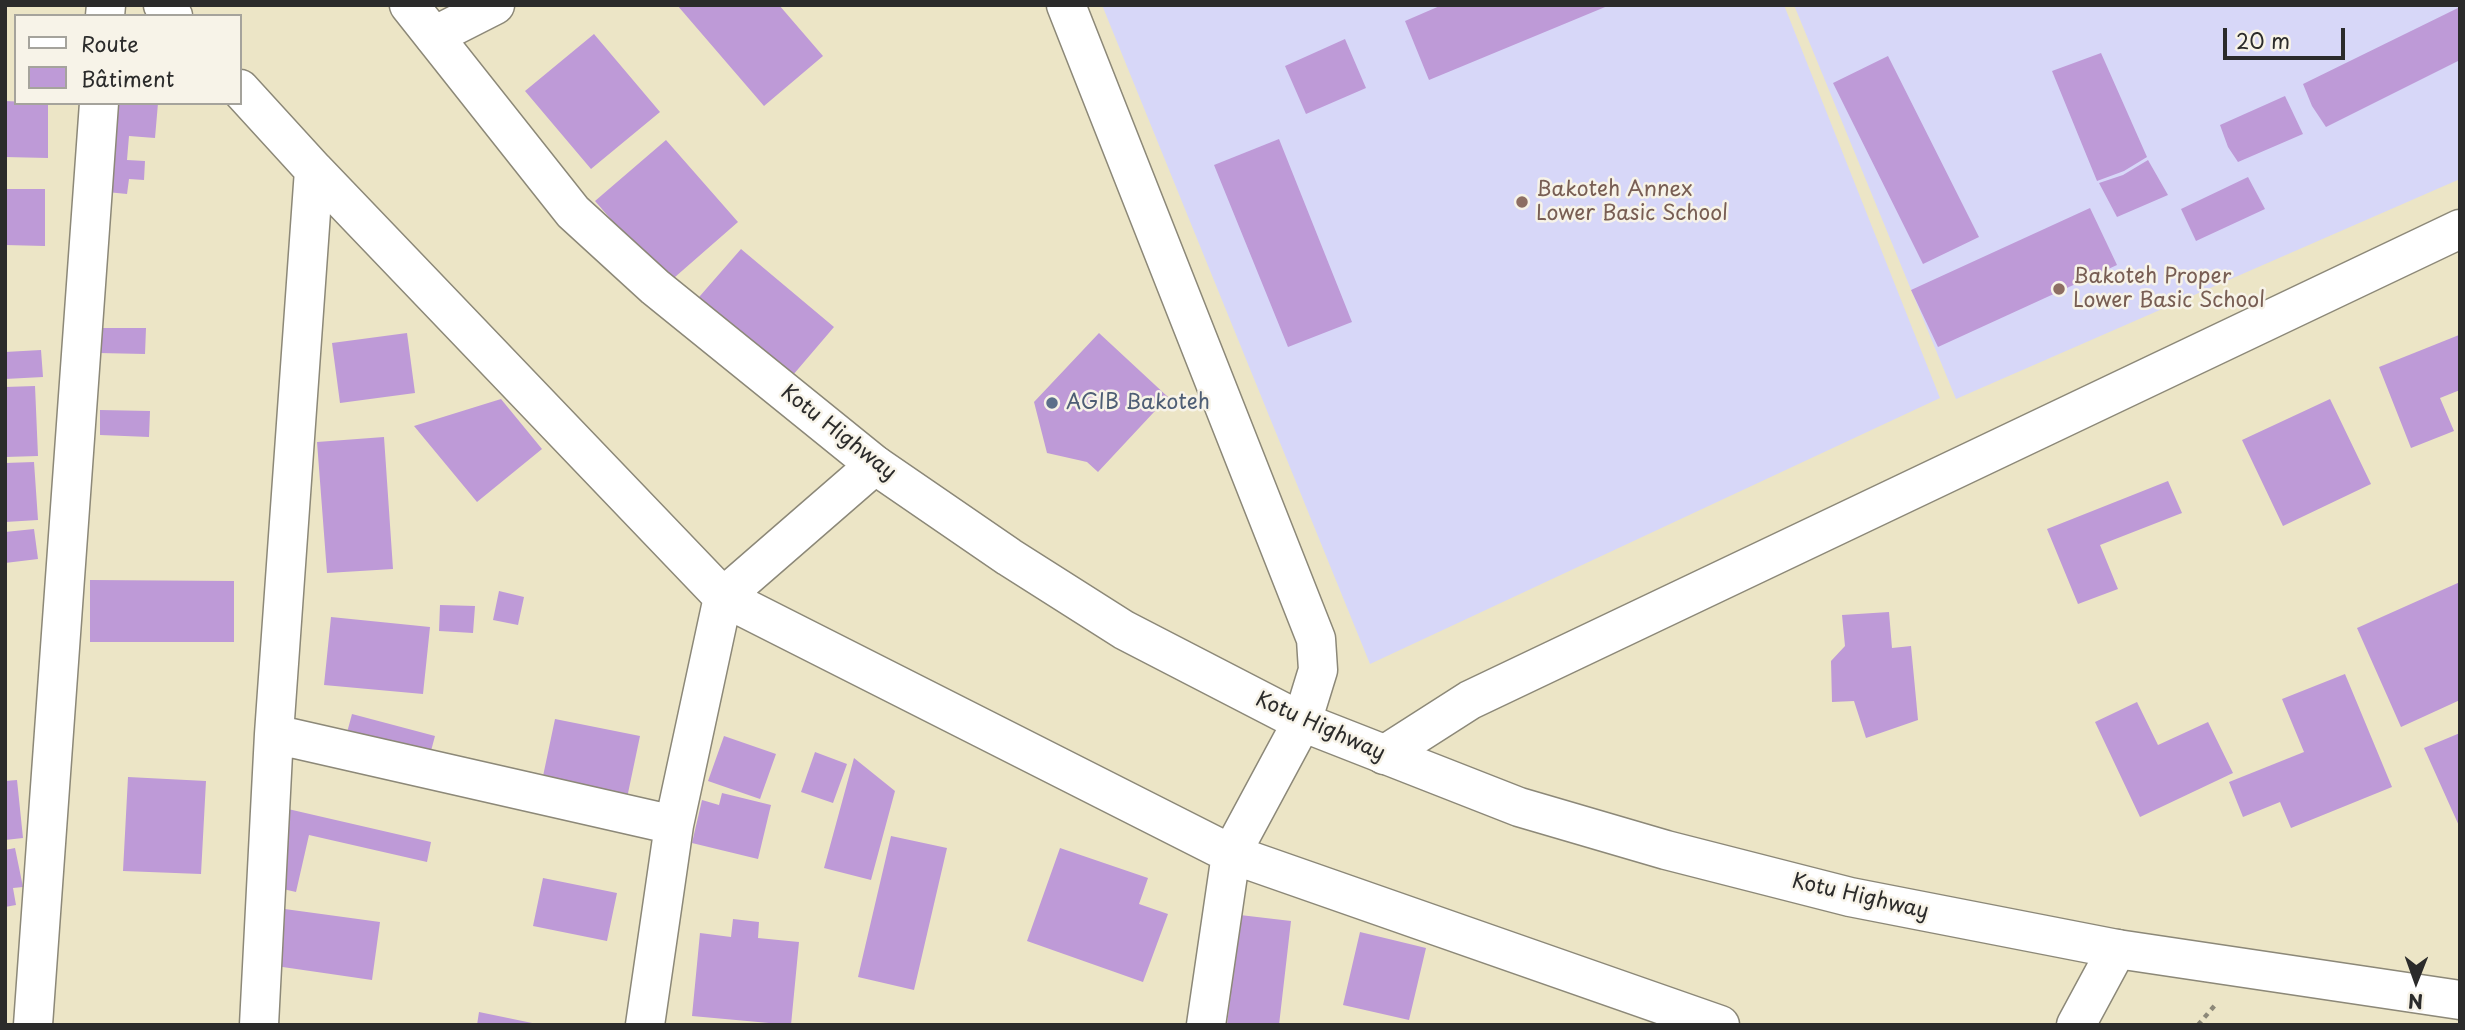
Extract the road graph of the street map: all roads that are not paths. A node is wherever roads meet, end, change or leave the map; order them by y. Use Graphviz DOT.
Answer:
graph roads {
  1 [pos="409,5"];
  2 [pos="495,5"];
  3 [pos="1066,5"];
  4 [pos="434,36"];
  5 [pos="242,91"];
  6 [pos="99,105"];
  7 [pos="314,170"];
  8 [pos="2460,229"];
  9 [pos="875,465"];
  10 [pos="723,597"];
  11 [pos="1302,722"];
  12 [pos="274,734"];
  13 [pos="1384,755"];
  14 [pos="674,825"];
  15 [pos="1231,854"];
  16 [pos="2116,949"];
  17 [pos="2460,1000"];
  18 [pos="33,1025"];
  19 [pos="259,1025"];
  20 [pos="645,1025"];
  21 [pos="1206,1025"];
  22 [pos="1720,1025"];
  23 [pos="2076,1025"];
  1 -- 4 [label="street, Kotu Highway"];
  2 -- 4 [label="street"];
  3 -- 11 [label="street"];
  4 -- 9 [label="street, Kotu Highway"];
  5 -- 7 [label="street"];
  6 -- 18 [label="street"];
  7 -- 10 [label="street"];
  7 -- 12 [label="street"];
  8 -- 13 [label="street"];
  9 -- 10 [label="street"];
  9 -- 11 [label="street, Kotu Highway"];
  10 -- 14 [label="street"];
  10 -- 15 [label="street"];
  11 -- 13 [label="street, Kotu Highway"];
  11 -- 15 [label="street"];
  12 -- 14 [label="street"];
  12 -- 19 [label="street"];
  13 -- 16 [label="street, Kotu Highway"];
  14 -- 20 [label="street"];
  15 -- 21 [label="street"];
  15 -- 22 [label="street"];
  16 -- 17 [label="street, Kotu Highway"];
  16 -- 23 [label="street"];
}
